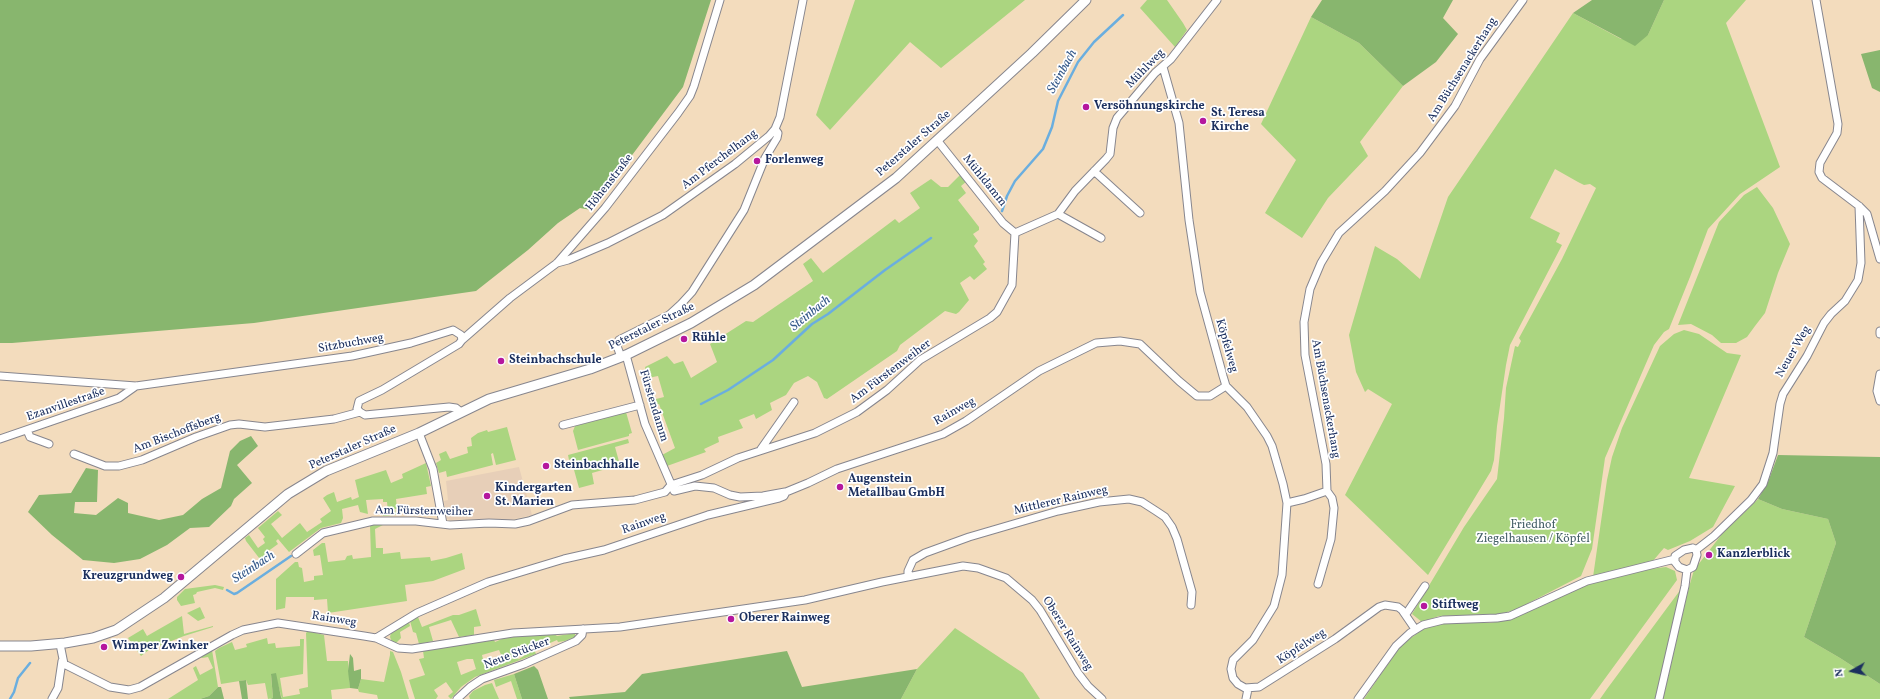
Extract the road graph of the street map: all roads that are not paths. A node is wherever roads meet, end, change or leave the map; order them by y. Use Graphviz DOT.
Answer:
graph roads {
  1 [pos="720,0"];
  2 [pos="803,0"];
  3 [pos="1086,0"];
  4 [pos="1217,0"];
  5 [pos="1523,0"];
  6 [pos="1816,0"];
  7 [pos="1163,67"];
  8 [pos="775,129"];
  9 [pos="937,140"];
  10 [pos="1094,172"];
  11 [pos="1859,206"];
  12 [pos="1140,213"];
  13 [pos="1058,214"];
  14 [pos="1015,233"];
  15 [pos="1101,238"];
  16 [pos="1880,259"];
  17 [pos="557,263"];
  18 [pos="1880,331"];
  19 [pos="1880,334"];
  20 [pos="462,340"];
  21 [pos="623,356"];
  22 [pos="1880,374"];
  23 [pos="0,376"];
  24 [pos="136,386"];
  25 [pos="1226,386"];
  26 [pos="1880,401"];
  27 [pos="794,402"];
  28 [pos="640,405"];
  29 [pos="360,412"];
  30 [pos="461,412"];
  31 [pos="564,426"];
  32 [pos="27,430"];
  33 [pos="419,433"];
  34 [pos="0,439"];
  35 [pos="49,444"];
  36 [pos="761,449"];
  37 [pos="74,454"];
  38 [pos="671,485"];
  39 [pos="1327,490"];
  40 [pos="786,492"];
  41 [pos="1287,502"];
  42 [pos="443,524"];
  43 [pos="1696,550"];
  44 [pos="296,554"];
  45 [pos="1675,559"];
  46 [pos="1687,570"];
  47 [pos="908,577"];
  48 [pos="1318,584"];
  49 [pos="1425,586"];
  50 [pos="1191,605"];
  51 [pos="1406,614"];
  52 [pos="583,629"];
  53 [pos="1415,629"];
  54 [pos="376,638"];
  55 [pos="60,644"];
  56 [pos="0,646"];
  57 [pos="62,661"];
  58 [pos="1248,689"];
  59 [pos="52,699"];
  60 [pos="457,699"];
  61 [pos="1102,699"];
  62 [pos="1246,699"];
  63 [pos="1358,699"];
  64 [pos="1659,699"];
  1 -- 17 [label="street, Höhenstraße"];
  2 -- 8 [label="street, Am Pferchelhang"];
  3 -- 9 [label="main road, Peterstaler Straße"];
  4 -- 7 [label="street, Mühlweg"];
  5 -- 39 [label="street, Am Büchsenackerhang"];
  6 -- 11 [label="street"];
  7 -- 10 [label="street, Mühlweg"];
  7 -- 25 [label="street, Köpfelweg"];
  8 -- 17 [label="street, Am Pferchelhang"];
  8 -- 21 [label="street"];
  9 -- 14 [label="street, Mühldamm"];
  9 -- 21 [label="main road, Peterstaler Straße"];
  10 -- 12 [label="street"];
  10 -- 13 [label="street, Mühlweg"];
  11 -- 16 [label="street"];
  11 -- 43 [label="street, Neuer Weg"];
  13 -- 14 [label="street, Mühlweg"];
  13 -- 15 [label="street"];
  14 -- 36 [label="street, Am Fürstenweiher"];
  17 -- 20 [label="street, Höhenstraße"];
  18 -- 19 [label="street"];
  20 -- 24 [label="street, Sitzbuchweg"];
  20 -- 29 [label="street"];
  21 -- 28 [label="street, Fürstendamm"];
  21 -- 30 [label="main road, Peterstaler Straße"];
  22 -- 26 [label="street"];
  23 -- 24 [label="street, Sitzbuchweg"];
  24 -- 32 [label="street, Ezanvillestraße"];
  25 -- 40 [label="street, Rainweg"];
  25 -- 41 [label="street, Köpfelweg"];
  27 -- 36 [label="street"];
  28 -- 31 [label="street"];
  28 -- 38 [label="street, Fürstendamm"];
  29 -- 30 [label="street"];
  29 -- 37 [label="street, Am Bischoffsberg"];
  30 -- 33 [label="main road, Peterstaler Straße"];
  32 -- 34 [label="street, Ezanvillestraße"];
  32 -- 35 [label="street"];
  33 -- 42 [label="street"];
  33 -- 55 [label="main road, Peterstaler Straße"];
  36 -- 38 [label="street, Am Fürstenweiher"];
  38 -- 40 [label="street"];
  38 -- 42 [label="street, Am Fürstenweiher"];
  39 -- 41 [label="street"];
  39 -- 48 [label="street, Am Büchsenackerhang"];
  40 -- 54 [label="street, Rainweg"];
  41 -- 58 [label="street, Köpfelweg"];
  42 -- 44 [label="street, Am Fürstenweiher"];
  43 -- 45 [label="street"];
  43 -- 46 [label="street"];
  45 -- 46 [label="street"];
  45 -- 53 [label="street"];
  46 -- 64 [label="street"];
  47 -- 50 [label="street, Mittlerer Rainweg"];
  47 -- 52 [label="street, Oberer Rainweg"];
  47 -- 61 [label="street, Oberer Rainweg"];
  49 -- 51 [label="street"];
  51 -- 53 [label="street"];
  51 -- 58 [label="street, Köpfelweg"];
  52 -- 54 [label="street, Oberer Rainweg"];
  52 -- 60 [label="street, Neue Stücker"];
  53 -- 63 [label="street"];
  54 -- 57 [label="street, Rainweg"];
  55 -- 56 [label="main road, Peterstaler Straße"];
  55 -- 57 [label="street"];
  57 -- 59 [label="street"];
  58 -- 62 [label="street"];
}
